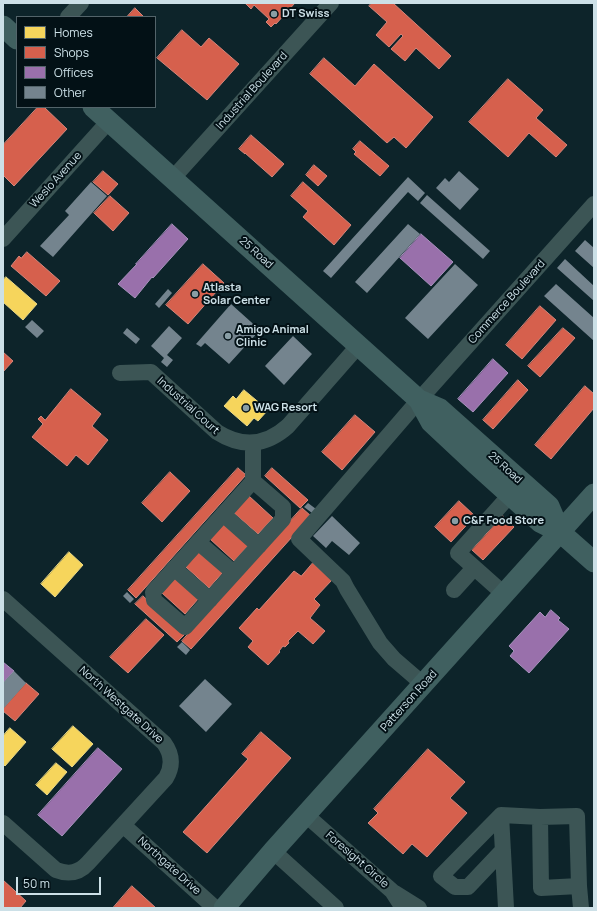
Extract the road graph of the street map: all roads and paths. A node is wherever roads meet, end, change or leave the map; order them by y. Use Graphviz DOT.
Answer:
graph roads {
  1 [pos="81,3"];
  2 [pos="331,3"];
  3 [pos="69,16"];
  4 [pos="3,26"];
  5 [pos="16,38"];
  6 [pos="94,108"];
  7 [pos="109,121"];
  8 [pos="173,178"];
  9 [pos="594,204"];
  10 [pos="3,239"];
  11 [pos="359,345"];
  12 [pos="120,373"];
  13 [pos="419,400"];
  14 [pos="253,443"];
  15 [pos="253,481"];
  16 [pos="594,494"];
  17 [pos="510,495"];
  18 [pos="223,514"];
  19 [pos="560,532"];
  20 [pos="198,542"];
  21 [pos="259,546"];
  22 [pos="594,562"];
  23 [pos="174,568"];
  24 [pos="474,568"];
  25 [pos="234,573"];
  26 [pos="454,590"];
  27 [pos="504,594"];
  28 [pos="3,599"];
  29 [pos="210,600"];
  30 [pos="423,684"];
  31 [pos="306,815"];
  32 [pos="501,815"];
  33 [pos="540,817"];
  34 [pos="3,823"];
  35 [pos="123,825"];
  36 [pos="273,850"];
  37 [pos="503,850"];
  38 [pos="580,886"];
  39 [pos="392,891"];
  40 [pos="215,908"];
  41 [pos="224,908"];
  42 [pos="336,908"];
  43 [pos="403,908"];
  44 [pos="419,908"];
  45 [pos="506,908"];
  46 [pos="581,908"];
  1 -- 3 [label="street"];
  2 -- 8 [label="street, Industrial Boulevard"];
  4 -- 5 [label="main road"];
  6 -- 7 [label="main road, 25 Road"];
  7 -- 8 [label="main road, 25 Road"];
  7 -- 10 [label="street, Weslo Avenue"];
  8 -- 11 [label="main road, 25 Road"];
  9 -- 13 [label="street, Commerce Boulevard"];
  11 -- 13 [label="main road, 25 Road"];
  11 -- 14 [label="street, Industrial Court"];
  12 -- 14 [label="street, Industrial Court"];
  13 -- 17 [label="main road, 25 Road"];
  13 -- 19 [label="main road, 25 Road"];
  13 -- 30 [label="street, Commerce Boulevard"];
  14 -- 15 [label="street"];
  15 -- 18 [label="street"];
  15 -- 21 [label="street"];
  16 -- 19 [label="main road, Patterson Road"];
  17 -- 19 [label="main road, 25 Road"];
  17 -- 24 [label="street"];
  18 -- 20 [label="street"];
  18 -- 21 [label="street"];
  19 -- 22 [label="main road, 25 Road"];
  19 -- 27 [label="main road, Patterson Road"];
  20 -- 23 [label="street"];
  20 -- 25 [label="street"];
  21 -- 25 [label="street"];
  23 -- 29 [label="street"];
  23 -- 29 [label="street"];
  24 -- 26 [label="street"];
  24 -- 27 [label="street"];
  25 -- 29 [label="street"];
  27 -- 30 [label="main road, Patterson Road"];
  28 -- 35 [label="street, North Westgate Drive"];
  30 -- 31 [label="main road, Patterson Road"];
  31 -- 36 [label="main road, Patterson Road"];
  31 -- 39 [label="street, Foresight Circle"];
  32 -- 33 [label="street"];
  32 -- 37 [label="street"];
  32 -- 37 [label="street"];
  33 -- 38 [label="street"];
  33 -- 38 [label="street"];
  34 -- 35 [label="street, North Westgate Drive"];
  35 -- 40 [label="street, Northgate Drive"];
  36 -- 41 [label="main road, Patterson Road"];
  36 -- 42 [label="street"];
  37 -- 45 [label="street"];
  38 -- 46 [label="street"];
  39 -- 43 [label="street, Foresight Circle"];
  39 -- 44 [label="street"];
}
